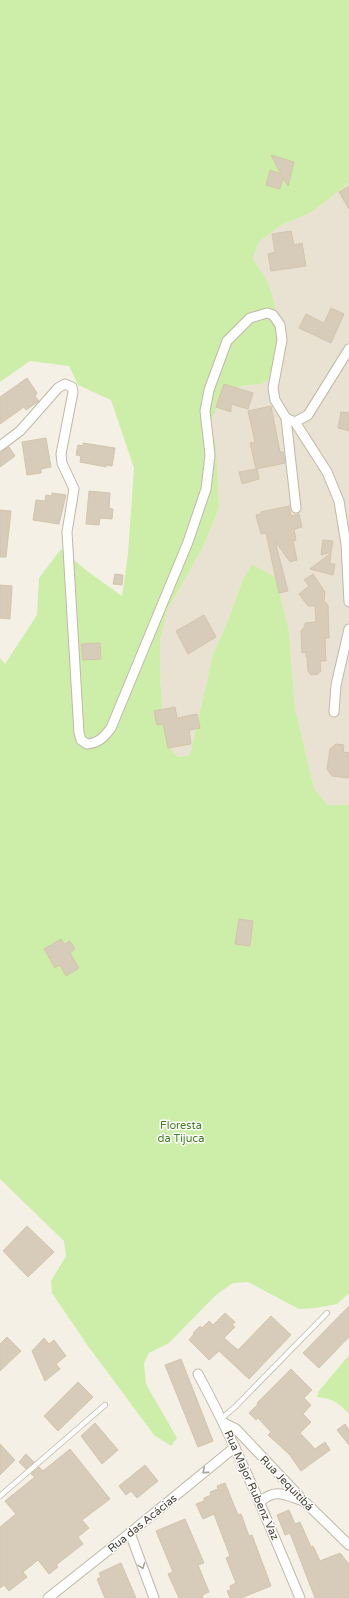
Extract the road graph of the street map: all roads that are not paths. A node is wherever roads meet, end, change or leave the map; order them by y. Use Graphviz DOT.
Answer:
graph roads {
  1 [pos="349,348"];
  2 [pos="286,418"];
  3 [pos="296,422"];
  4 [pos="0,446"];
  5 [pos="296,508"];
  6 [pos="349,602"];
  7 [pos="349,629"];
  8 [pos="334,712"];
  9 [pos="327,1313"];
  10 [pos="198,1374"];
  11 [pos="105,1405"];
  12 [pos="223,1420"];
  13 [pos="235,1446"];
  14 [pos="0,1496"];
  15 [pos="304,1501"];
  16 [pos="260,1502"];
  17 [pos="130,1534"];
  18 [pos="349,1545"];
  19 [pos="48,1598"];
  20 [pos="154,1598"];
  21 [pos="300,1598"];
  1 -- 3 [label="street"];
  2 -- 3 [label="street"];
  2 -- 4 [label="street"];
  2 -- 5 [label="street"];
  3 -- 6 [label="street"];
  7 -- 8 [label="street"];
  9 -- 12 [label="lane"];
  10 -- 12 [label="street, Rua Major Rubenz Vaz"];
  11 -- 14 [label="lane"];
  12 -- 13 [label="street, Rua Major Rubenz Vaz"];
  12 -- 15 [label="street, Rua Jequitibá"];
  13 -- 16 [label="street, Rua Major Rubenz Vaz"];
  13 -- 17 [label="street, Rua das Acácias, one-way"];
  15 -- 16 [label="street"];
  15 -- 18 [label="street, Rua Jequitibá"];
  16 -- 21 [label="street, Rua Major Rubenz Vaz"];
  17 -- 19 [label="street, Rua das Acácias"];
  17 -- 20 [label="street, one-way"];
}
